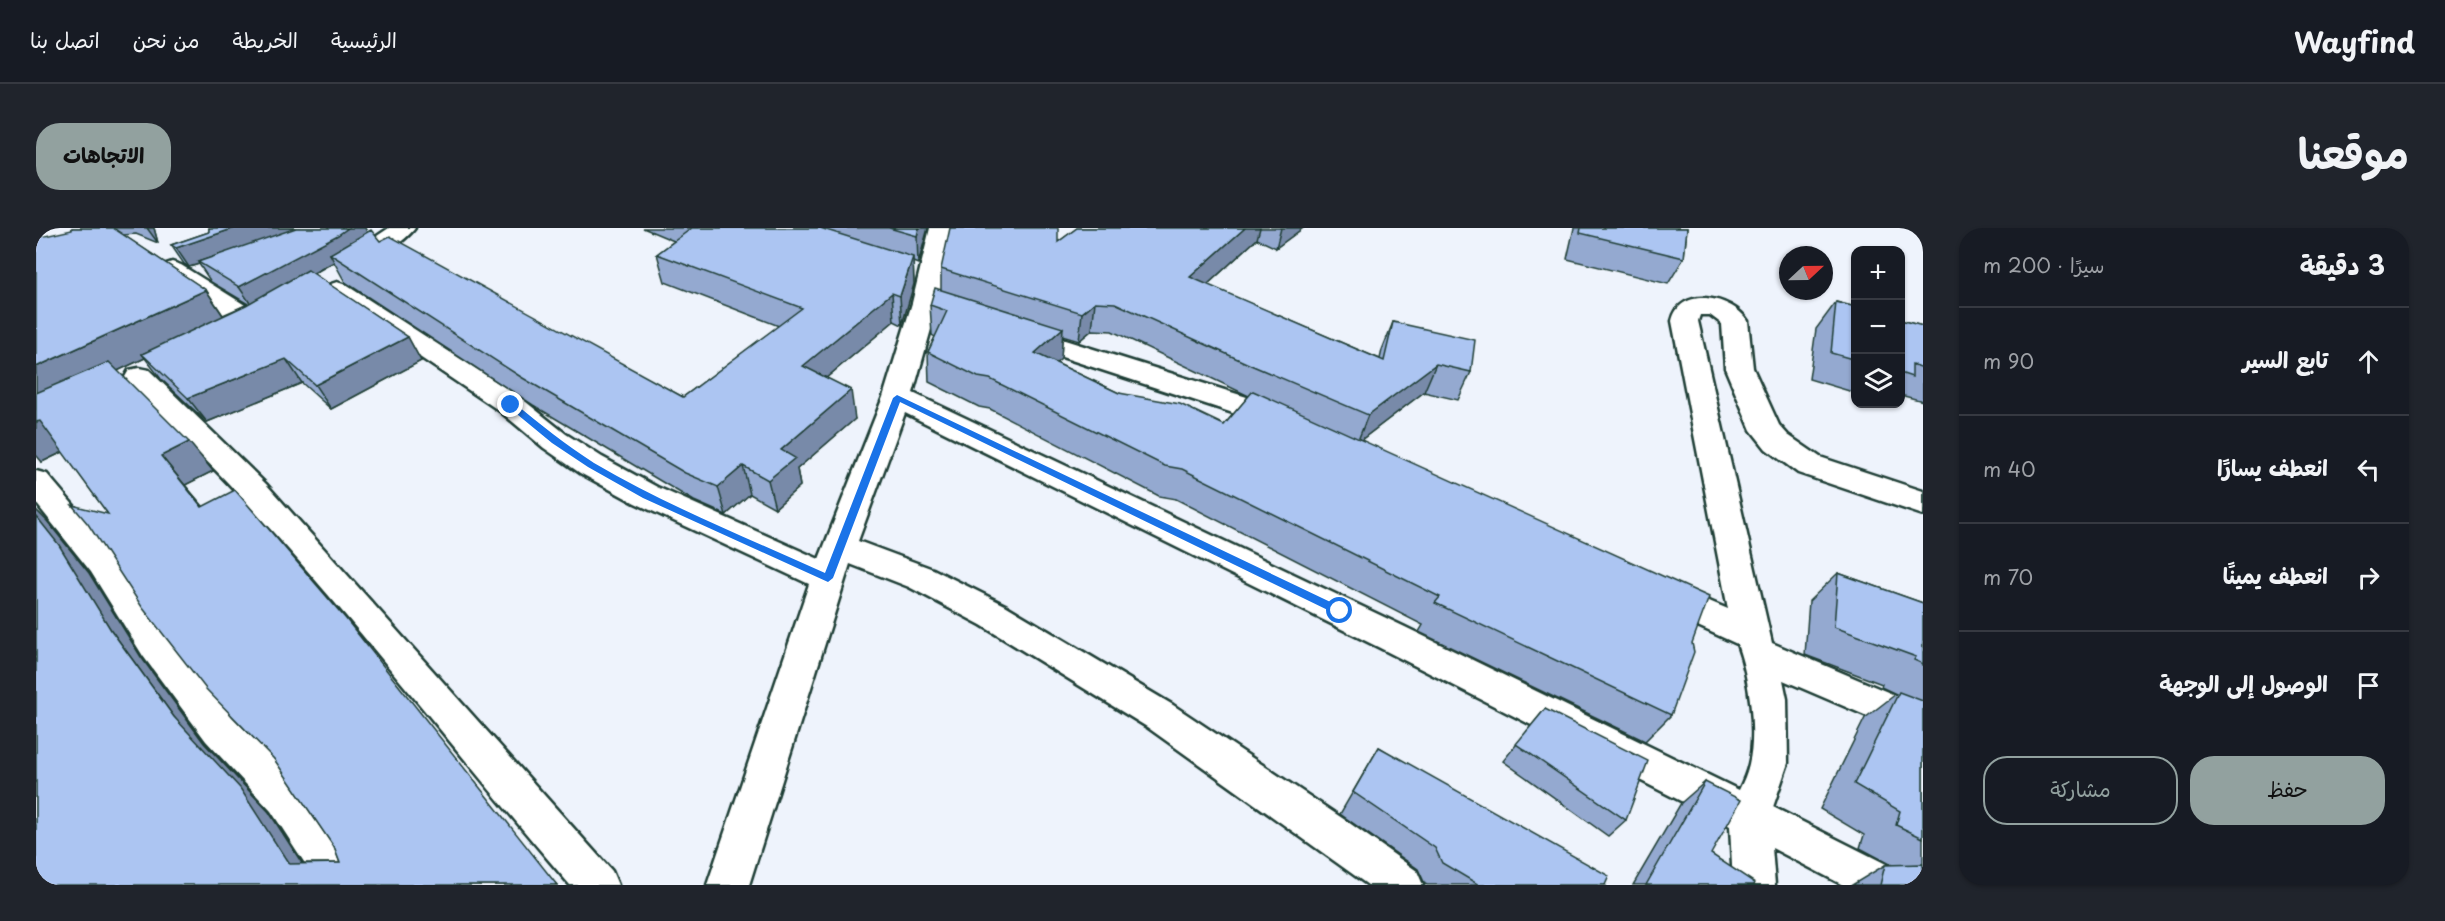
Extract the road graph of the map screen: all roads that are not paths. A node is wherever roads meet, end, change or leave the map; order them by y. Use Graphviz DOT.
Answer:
graph roads {
  1 [pos="942,228"];
  2 [pos="403,230"];
  3 [pos="157,259"];
  4 [pos="219,268"];
  5 [pos="186,280"];
  6 [pos="921,284"];
  7 [pos="224,335"];
  8 [pos="141,376"];
  9 [pos="897,398"];
  10 [pos="1304,434"];
  11 [pos="36,482"];
  12 [pos="1923,503"];
  13 [pos="834,563"];
  14 [pos="1640,585"];
  15 [pos="1755,644"];
  16 [pos="1923,724"];
  17 [pos="1750,815"];
  18 [pos="343,885"];
  19 [pos="597,885"];
  20 [pos="728,885"];
  21 [pos="1402,885"];
  22 [pos="1754,885"];
  23 [pos="1885,885"];
  1 -- 6 [label="street"];
  2 -- 13 [label="street"];
  3 -- 5 [label="street"];
  4 -- 5 [label="street"];
  5 -- 7 [label="street"];
  6 -- 9 [label="street"];
  6 -- 10 [label="street"];
  8 -- 19 [label="street"];
  9 -- 13 [label="street"];
  9 -- 17 [label="street"];
  11 -- 18 [label="street"];
  12 -- 15 [label="street"];
  13 -- 20 [label="street"];
  13 -- 21 [label="street"];
  14 -- 15 [label="street"];
  15 -- 16 [label="street"];
  15 -- 17 [label="street"];
  17 -- 22 [label="street"];
  17 -- 23 [label="street"];
}
